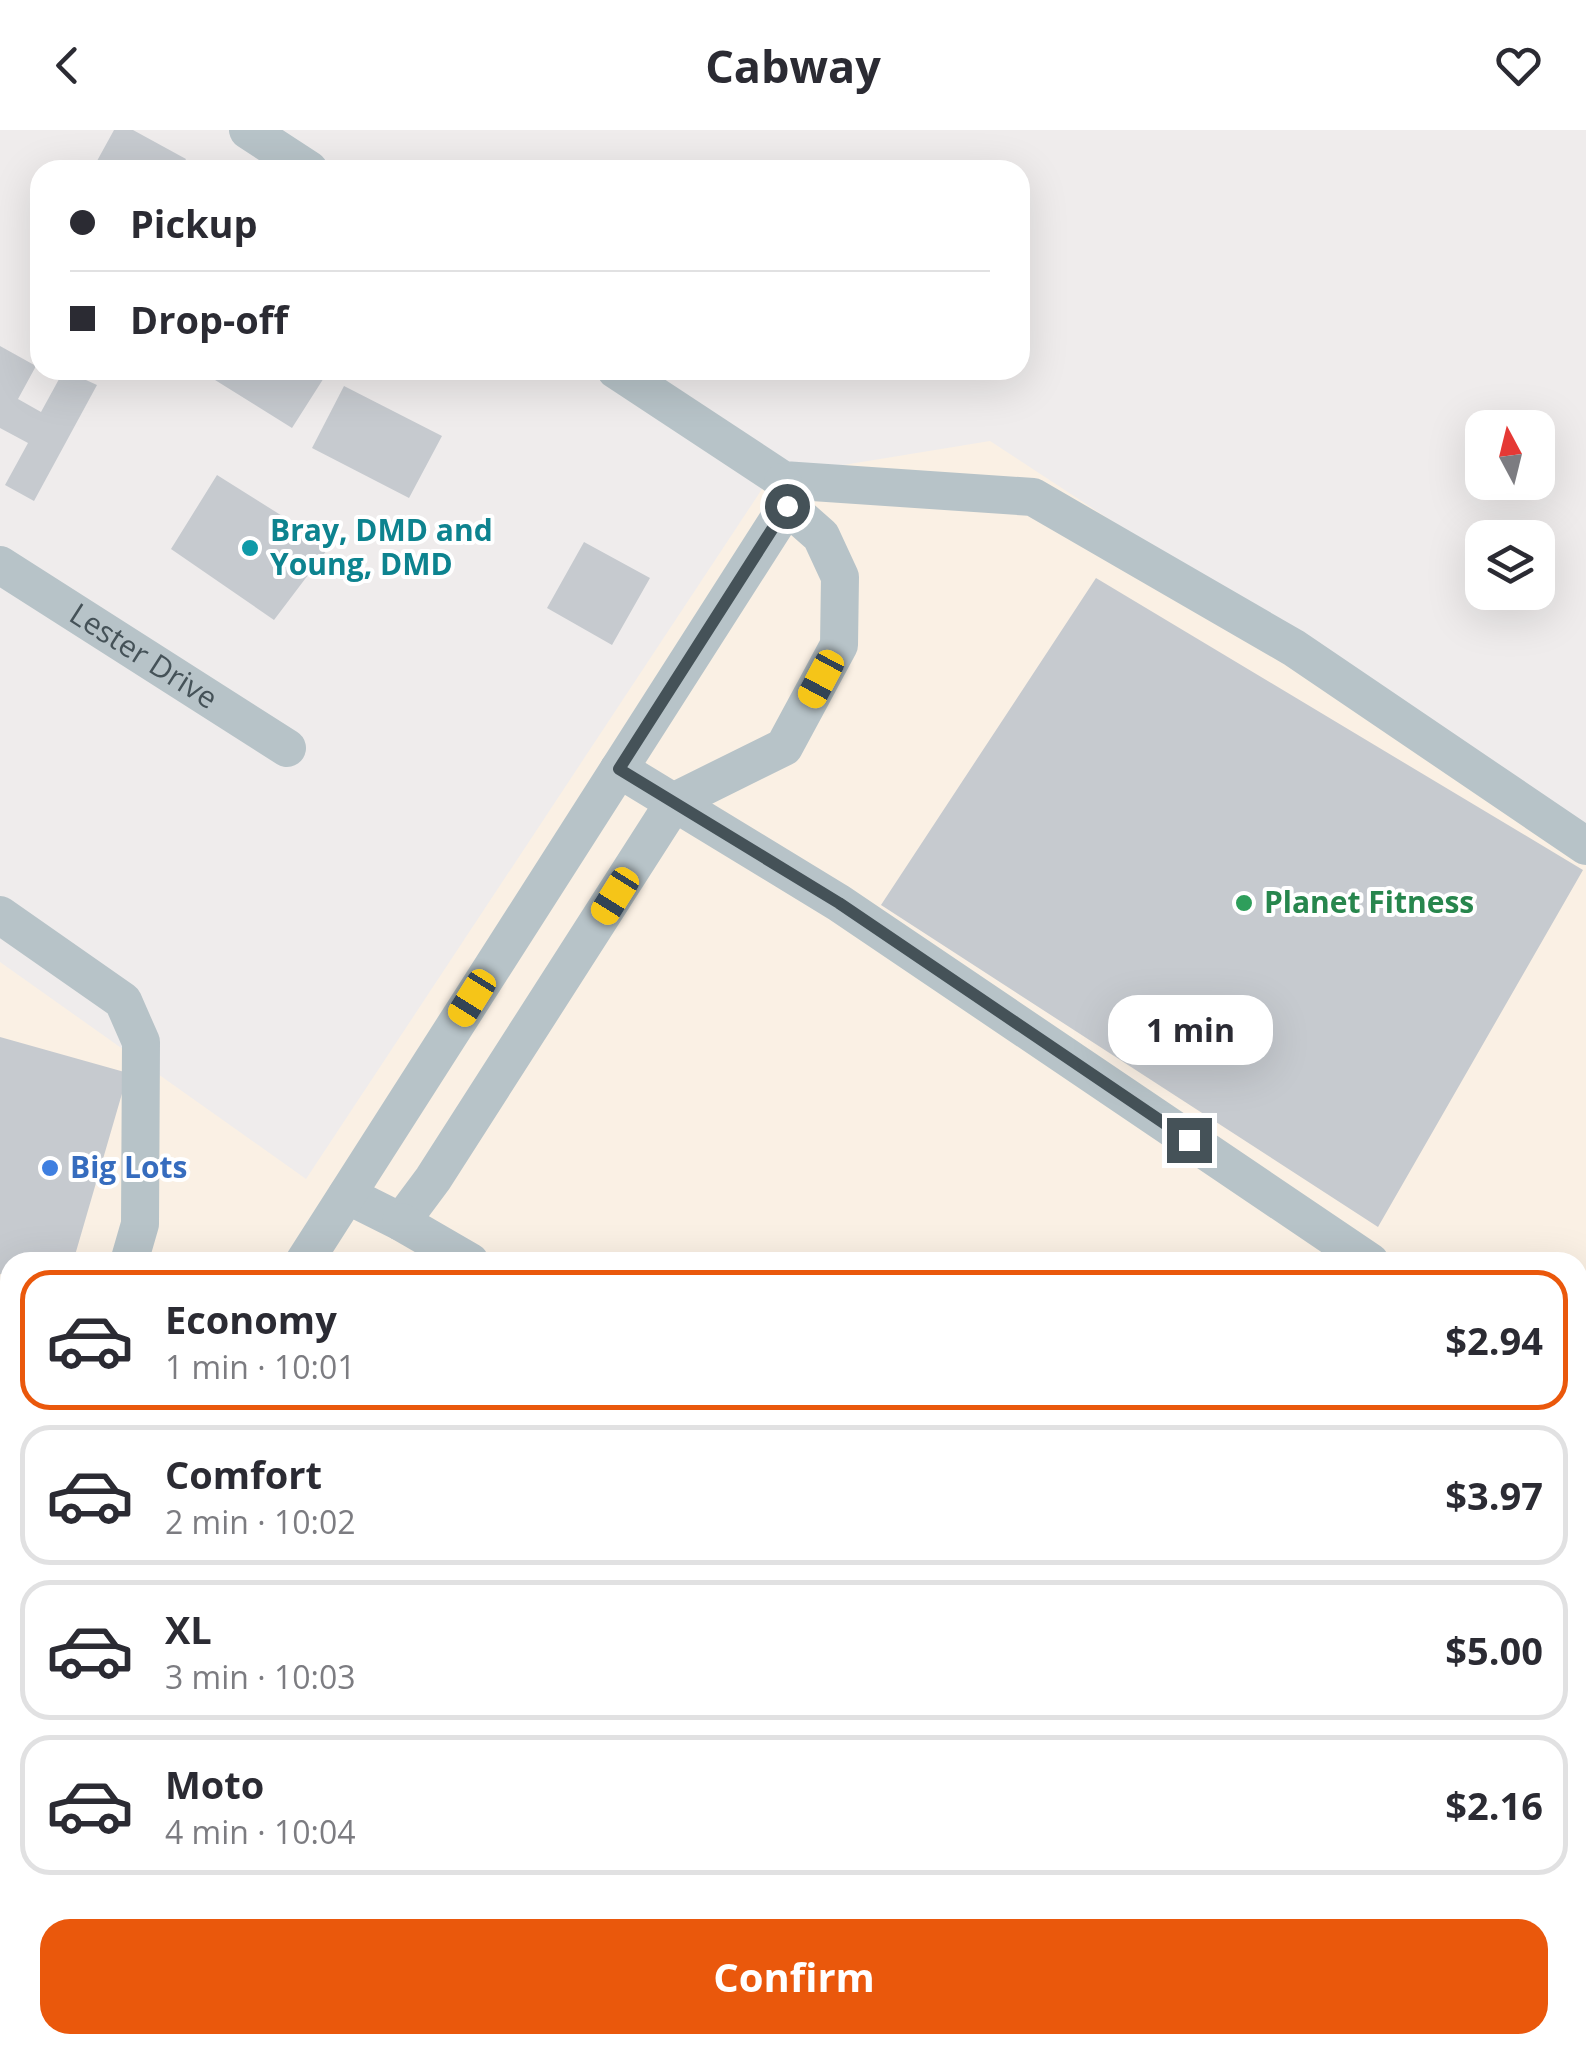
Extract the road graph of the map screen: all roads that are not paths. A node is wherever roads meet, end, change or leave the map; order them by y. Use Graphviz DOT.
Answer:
graph roads {
  1 [pos="248,130"];
  2 [pos="294,160"];
  3 [pos="630,380"];
  4 [pos="785,493"];
  5 [pos="0,565"];
  6 [pos="287,748"];
  7 [pos="619,769"];
  8 [pos="676,802"];
  9 [pos="1586,846"];
  10 [pos="0,915"];
  11 [pos="347,1195"];
  12 [pos="401,1222"];
  13 [pos="131,1252"];
  14 [pos="310,1252"];
  15 [pos="453,1252"];
  16 [pos="1355,1252"];
  1 -- 2 [label="street"];
  3 -- 4 [label="street"];
  4 -- 7 [label="street"];
  4 -- 8 [label="street"];
  4 -- 9 [label="street"];
  5 -- 6 [label="street, Lester Drive"];
  7 -- 8 [label="street"];
  7 -- 11 [label="street"];
  8 -- 12 [label="street"];
  8 -- 16 [label="street"];
  10 -- 13 [label="street"];
  11 -- 12 [label="street"];
  11 -- 14 [label="street"];
  12 -- 15 [label="street"];
}
